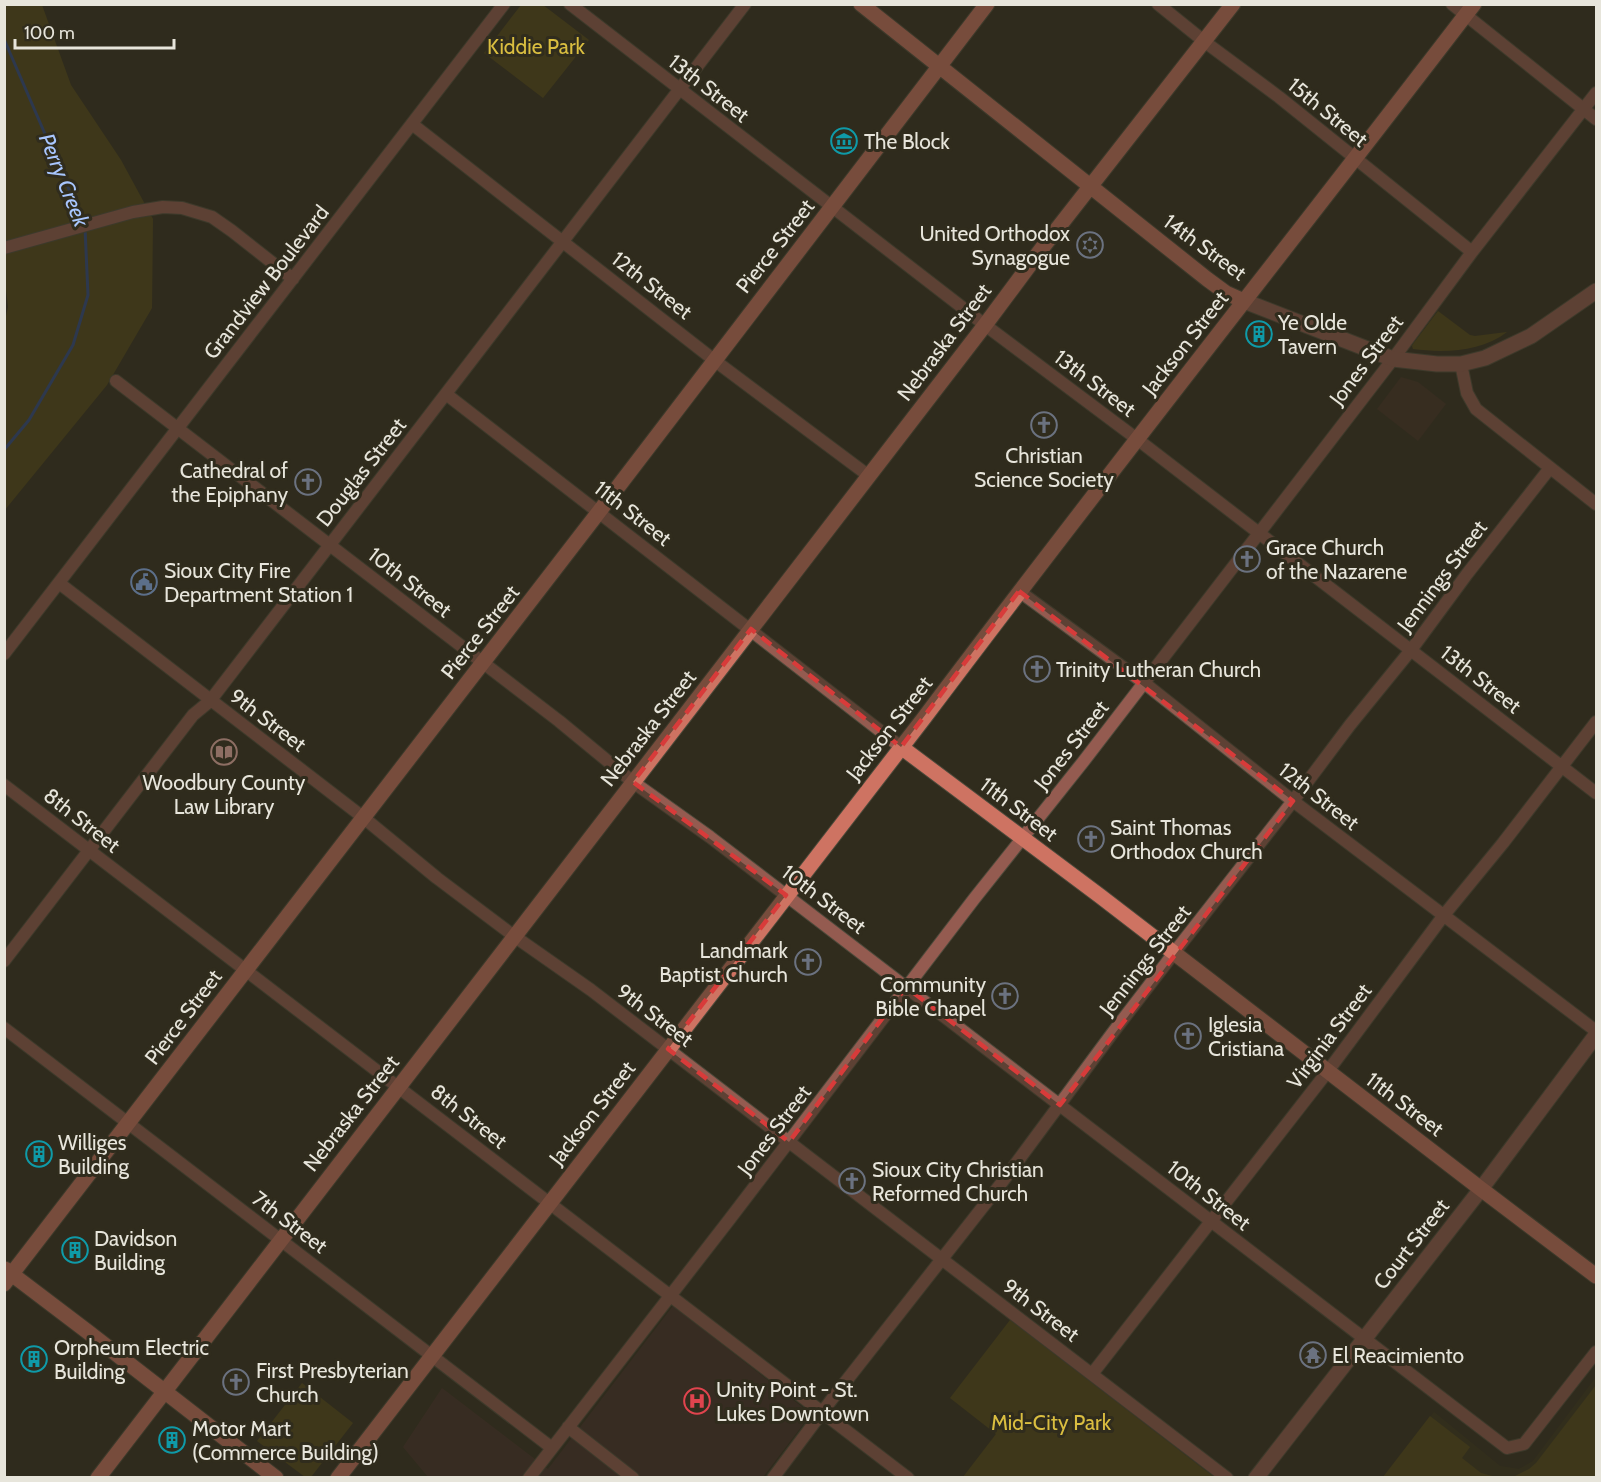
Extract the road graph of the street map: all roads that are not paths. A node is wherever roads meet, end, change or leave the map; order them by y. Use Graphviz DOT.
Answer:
graph roads {
  1 [pos="504,4"];
  2 [pos="570,4"];
  3 [pos="745,4"];
  4 [pos="861,4"];
  5 [pos="987,4"];
  6 [pos="1158,4"];
  7 [pos="1233,4"];
  8 [pos="1452,4"];
  9 [pos="1469,10"];
  10 [pos="1205,42"];
  11 [pos="939,67"];
  12 [pos="680,90"];
  13 [pos="1596,93"];
  14 [pos="1584,109"];
  15 [pos="1596,119"];
  16 [pos="412,124"];
  17 [pos="1355,158"];
  18 [pos="1091,187"];
  19 [pos="832,206"];
  20 [pos="563,240"];
  21 [pos="4,248"];
  22 [pos="1472,252"];
  23 [pos="292,279"];
  24 [pos="1596,291"];
  25 [pos="1244,301"];
  26 [pos="985,325"];
  27 [pos="1393,358"];
  28 [pos="714,360"];
  29 [pos="1461,364"];
  30 [pos="116,381"];
  31 [pos="446,394"];
  32 [pos="178,428"];
  33 [pos="1137,439"];
  34 [pos="1550,468"];
  35 [pos="868,476"];
  36 [pos="1596,504"];
  37 [pos="598,513"];
  38 [pos="1258,534"];
  39 [pos="330,545"];
  40 [pos="59,583"];
  41 [pos="1019,591"];
  42 [pos="751,630"];
  43 [pos="1411,650"];
  44 [pos="4,654"];
  45 [pos="482,662"];
  46 [pos="1143,682"];
  47 [pos="210,701"];
  48 [pos="1596,722"];
  49 [pos="901,747"];
  50 [pos="1562,767"];
  51 [pos="633,782"];
  52 [pos="4,785"];
  53 [pos="1596,793"];
  54 [pos="1293,801"];
  55 [pos="364,818"];
  56 [pos="1023,838"];
  57 [pos="89,850"];
  58 [pos="786,895"];
  59 [pos="1444,915"];
  60 [pos="514,936"];
  61 [pos="1174,953"];
  62 [pos="4,960"];
  63 [pos="246,969"];
  64 [pos="906,987"];
  65 [pos="4,1028"];
  66 [pos="1596,1033"];
  67 [pos="668,1049"];
  68 [pos="1328,1071"];
  69 [pos="398,1086"];
  70 [pos="1060,1105"];
  71 [pos="129,1123"];
  72 [pos="789,1142"];
  73 [pos="1480,1189"];
  74 [pos="549,1203"];
  75 [pos="1211,1221"];
  76 [pos="280,1239"];
  77 [pos="941,1259"];
  78 [pos="7,1276"];
  79 [pos="1596,1276"];
  80 [pos="670,1296"];
  81 [pos="1364,1339"];
  82 [pos="1596,1352"];
  83 [pos="432,1355"];
  84 [pos="1092,1374"];
  85 [pos="165,1391"];
  86 [pos="823,1413"];
  87 [pos="568,1427"];
  88 [pos="552,1448"];
  89 [pos="98,1478"];
  90 [pos="276,1478"];
  91 [pos="338,1478"];
  92 [pos="530,1478"];
  93 [pos="633,1478"];
  94 [pos="773,1478"];
  95 [pos="908,1478"];
  96 [pos="1227,1478"];
  97 [pos="1256,1478"];
  1 -- 16 [label="street, Grandview Boulevard"];
  2 -- 12 [label="street, 13th Street"];
  3 -- 12 [label="street, Douglas Street"];
  4 -- 11 [label="main road, 14th Street"];
  5 -- 11 [label="main road, Pierce Street"];
  6 -- 10 [label="street, 15th Street"];
  7 -- 10 [label="main road, Nebraska Street"];
  8 -- 9 [label="street"];
  9 -- 14 [label="street"];
  9 -- 17 [label="main road, Jackson Street"];
  10 -- 17 [label="street, 15th Street"];
  10 -- 18 [label="main road, Nebraska Street"];
  11 -- 18 [label="main road, 14th Street"];
  11 -- 19 [label="main road, Pierce Street"];
  12 -- 19 [label="street, 13th Street"];
  12 -- 20 [label="street, Douglas Street"];
  13 -- 14 [label="street, Jones Street"];
  14 -- 15 [label="street"];
  14 -- 22 [label="street, Jones Street"];
  16 -- 20 [label="street, 12th Street"];
  16 -- 23 [label="street, Grandview Boulevard"];
  17 -- 22 [label="street, 15th Street"];
  17 -- 25 [label="main road, Jackson Street"];
  18 -- 25 [label="main road, 14th Street"];
  18 -- 26 [label="main road, Nebraska Street"];
  19 -- 26 [label="street, 13th Street"];
  19 -- 28 [label="main road, Pierce Street"];
  20 -- 28 [label="street, 12th Street"];
  20 -- 31 [label="street, Douglas Street"];
  21 -- 23 [label="street"];
  22 -- 27 [label="street, Jones Street"];
  23 -- 32 [label="street, Grandview Boulevard"];
  24 -- 29 [label="street, 14th Street"];
  25 -- 27 [label="street, 14th Street"];
  25 -- 33 [label="main road, Jackson Street"];
  26 -- 33 [label="street, 13th Street"];
  26 -- 35 [label="main road, Nebraska Street"];
  27 -- 29 [label="street, 14th Street"];
  27 -- 38 [label="street, Jones Street"];
  28 -- 35 [label="street, 12th Street"];
  28 -- 37 [label="main road, Pierce Street"];
  29 -- 34 [label="street"];
  30 -- 32 [label="street, 10th Street"];
  31 -- 37 [label="street, 11th Street"];
  31 -- 39 [label="street, Douglas Street"];
  32 -- 39 [label="street, 10th Street"];
  32 -- 40 [label="street, Grandview Boulevard"];
  33 -- 38 [label="street, 13th Street"];
  33 -- 41 [label="main road, Jackson Street"];
  34 -- 36 [label="street"];
  34 -- 43 [label="street, Jennings Street"];
  35 -- 42 [label="main road, Nebraska Street"];
  37 -- 42 [label="street, 11th Street"];
  37 -- 45 [label="main road, Pierce Street"];
  38 -- 43 [label="street, 13th Street"];
  38 -- 46 [label="street, Jones Street"];
  39 -- 45 [label="street, 10th Street"];
  39 -- 47 [label="street, Douglas Street"];
  40 -- 44 [label="street, Grandview Boulevard"];
  40 -- 47 [label="street, 9th Street"];
  41 -- 46 [label="street, 12th Street"];
  41 -- 49 [label="main road, Jackson Street"];
  42 -- 49 [label="street, 11th Street"];
  42 -- 51 [label="main road, Nebraska Street"];
  43 -- 50 [label="street, 13th Street"];
  43 -- 54 [label="street, Jennings Street"];
  45 -- 51 [label="street, 10th Street"];
  45 -- 55 [label="main road, Pierce Street"];
  46 -- 54 [label="street, 12th Street"];
  46 -- 56 [label="street, Jones Street"];
  47 -- 55 [label="street, 9th Street"];
  47 -- 57 [label="street, Douglas Street"];
  48 -- 50 [label="street, Virginia Street"];
  49 -- 56 [label="main road, 11th Street"];
  49 -- 58 [label="main road, Jackson Street"];
  50 -- 53 [label="street, 13th Street"];
  50 -- 59 [label="street, Virginia Street"];
  51 -- 58 [label="street, 10th Street"];
  51 -- 60 [label="main road, Nebraska Street"];
  52 -- 57 [label="street, 8th Street"];
  54 -- 59 [label="street, 12th Street"];
  54 -- 61 [label="street, Jennings Street"];
  55 -- 60 [label="street, 9th Street"];
  55 -- 63 [label="main road, Pierce Street"];
  56 -- 61 [label="main road, 11th Street"];
  56 -- 64 [label="street, Jones Street"];
  57 -- 62 [label="street, Douglas Street"];
  57 -- 63 [label="street, 8th Street"];
  58 -- 64 [label="street, 10th Street"];
  58 -- 67 [label="main road, Jackson Street"];
  59 -- 66 [label="street, 12th Street"];
  59 -- 68 [label="street, Virginia Street"];
  60 -- 67 [label="street, 9th Street"];
  60 -- 69 [label="main road, Nebraska Street"];
  61 -- 68 [label="main road, 11th Street"];
  61 -- 70 [label="street, Jennings Street"];
  63 -- 69 [label="street, 8th Street"];
  63 -- 71 [label="main road, Pierce Street"];
  64 -- 70 [label="street, 10th Street"];
  64 -- 72 [label="street, Jones Street"];
  65 -- 71 [label="street, 7th Street"];
  66 -- 73 [label="street, Court Street"];
  67 -- 72 [label="street, 9th Street"];
  67 -- 74 [label="main road, Jackson Street"];
  68 -- 73 [label="main road, 11th Street"];
  68 -- 75 [label="street, Virginia Street"];
  69 -- 74 [label="street, 8th Street"];
  69 -- 76 [label="main road, Nebraska Street"];
  70 -- 75 [label="street, 10th Street"];
  70 -- 77 [label="street, Jennings Street"];
  71 -- 76 [label="street, 7th Street"];
  71 -- 78 [label="main road, Pierce Street"];
  72 -- 77 [label="street, 9th Street"];
  72 -- 80 [label="street, Jones Street"];
  73 -- 79 [label="main road, 11th Street"];
  73 -- 81 [label="street, Court Street"];
  74 -- 80 [label="street, 8th Street"];
  74 -- 83 [label="main road, Jackson Street"];
  75 -- 81 [label="street, 10th Street"];
  75 -- 84 [label="street, Virginia Street"];
  76 -- 83 [label="street, 7th Street"];
  76 -- 85 [label="main road, Nebraska Street"];
  77 -- 84 [label="street, 9th Street"];
  77 -- 86 [label="street, Jennings Street"];
  78 -- 85 [label="main road"];
  80 -- 86 [label="street, 8th Street"];
  80 -- 87 [label="street, Jones Street"];
  81 -- 82 [label="street, 10th Street"];
  81 -- 97 [label="street, Court Street"];
  83 -- 88 [label="street, 7th Street"];
  83 -- 91 [label="main road, Jackson Street"];
  84 -- 96 [label="street, 9th Street"];
  85 -- 89 [label="main road, Nebraska Street"];
  85 -- 90 [label="main road"];
  86 -- 94 [label="street, Jennings Street"];
  86 -- 95 [label="street, 8th Street"];
  87 -- 88 [label="street, Jones Street"];
  87 -- 93 [label="street"];
  88 -- 92 [label="street, Jones Street"];
}
